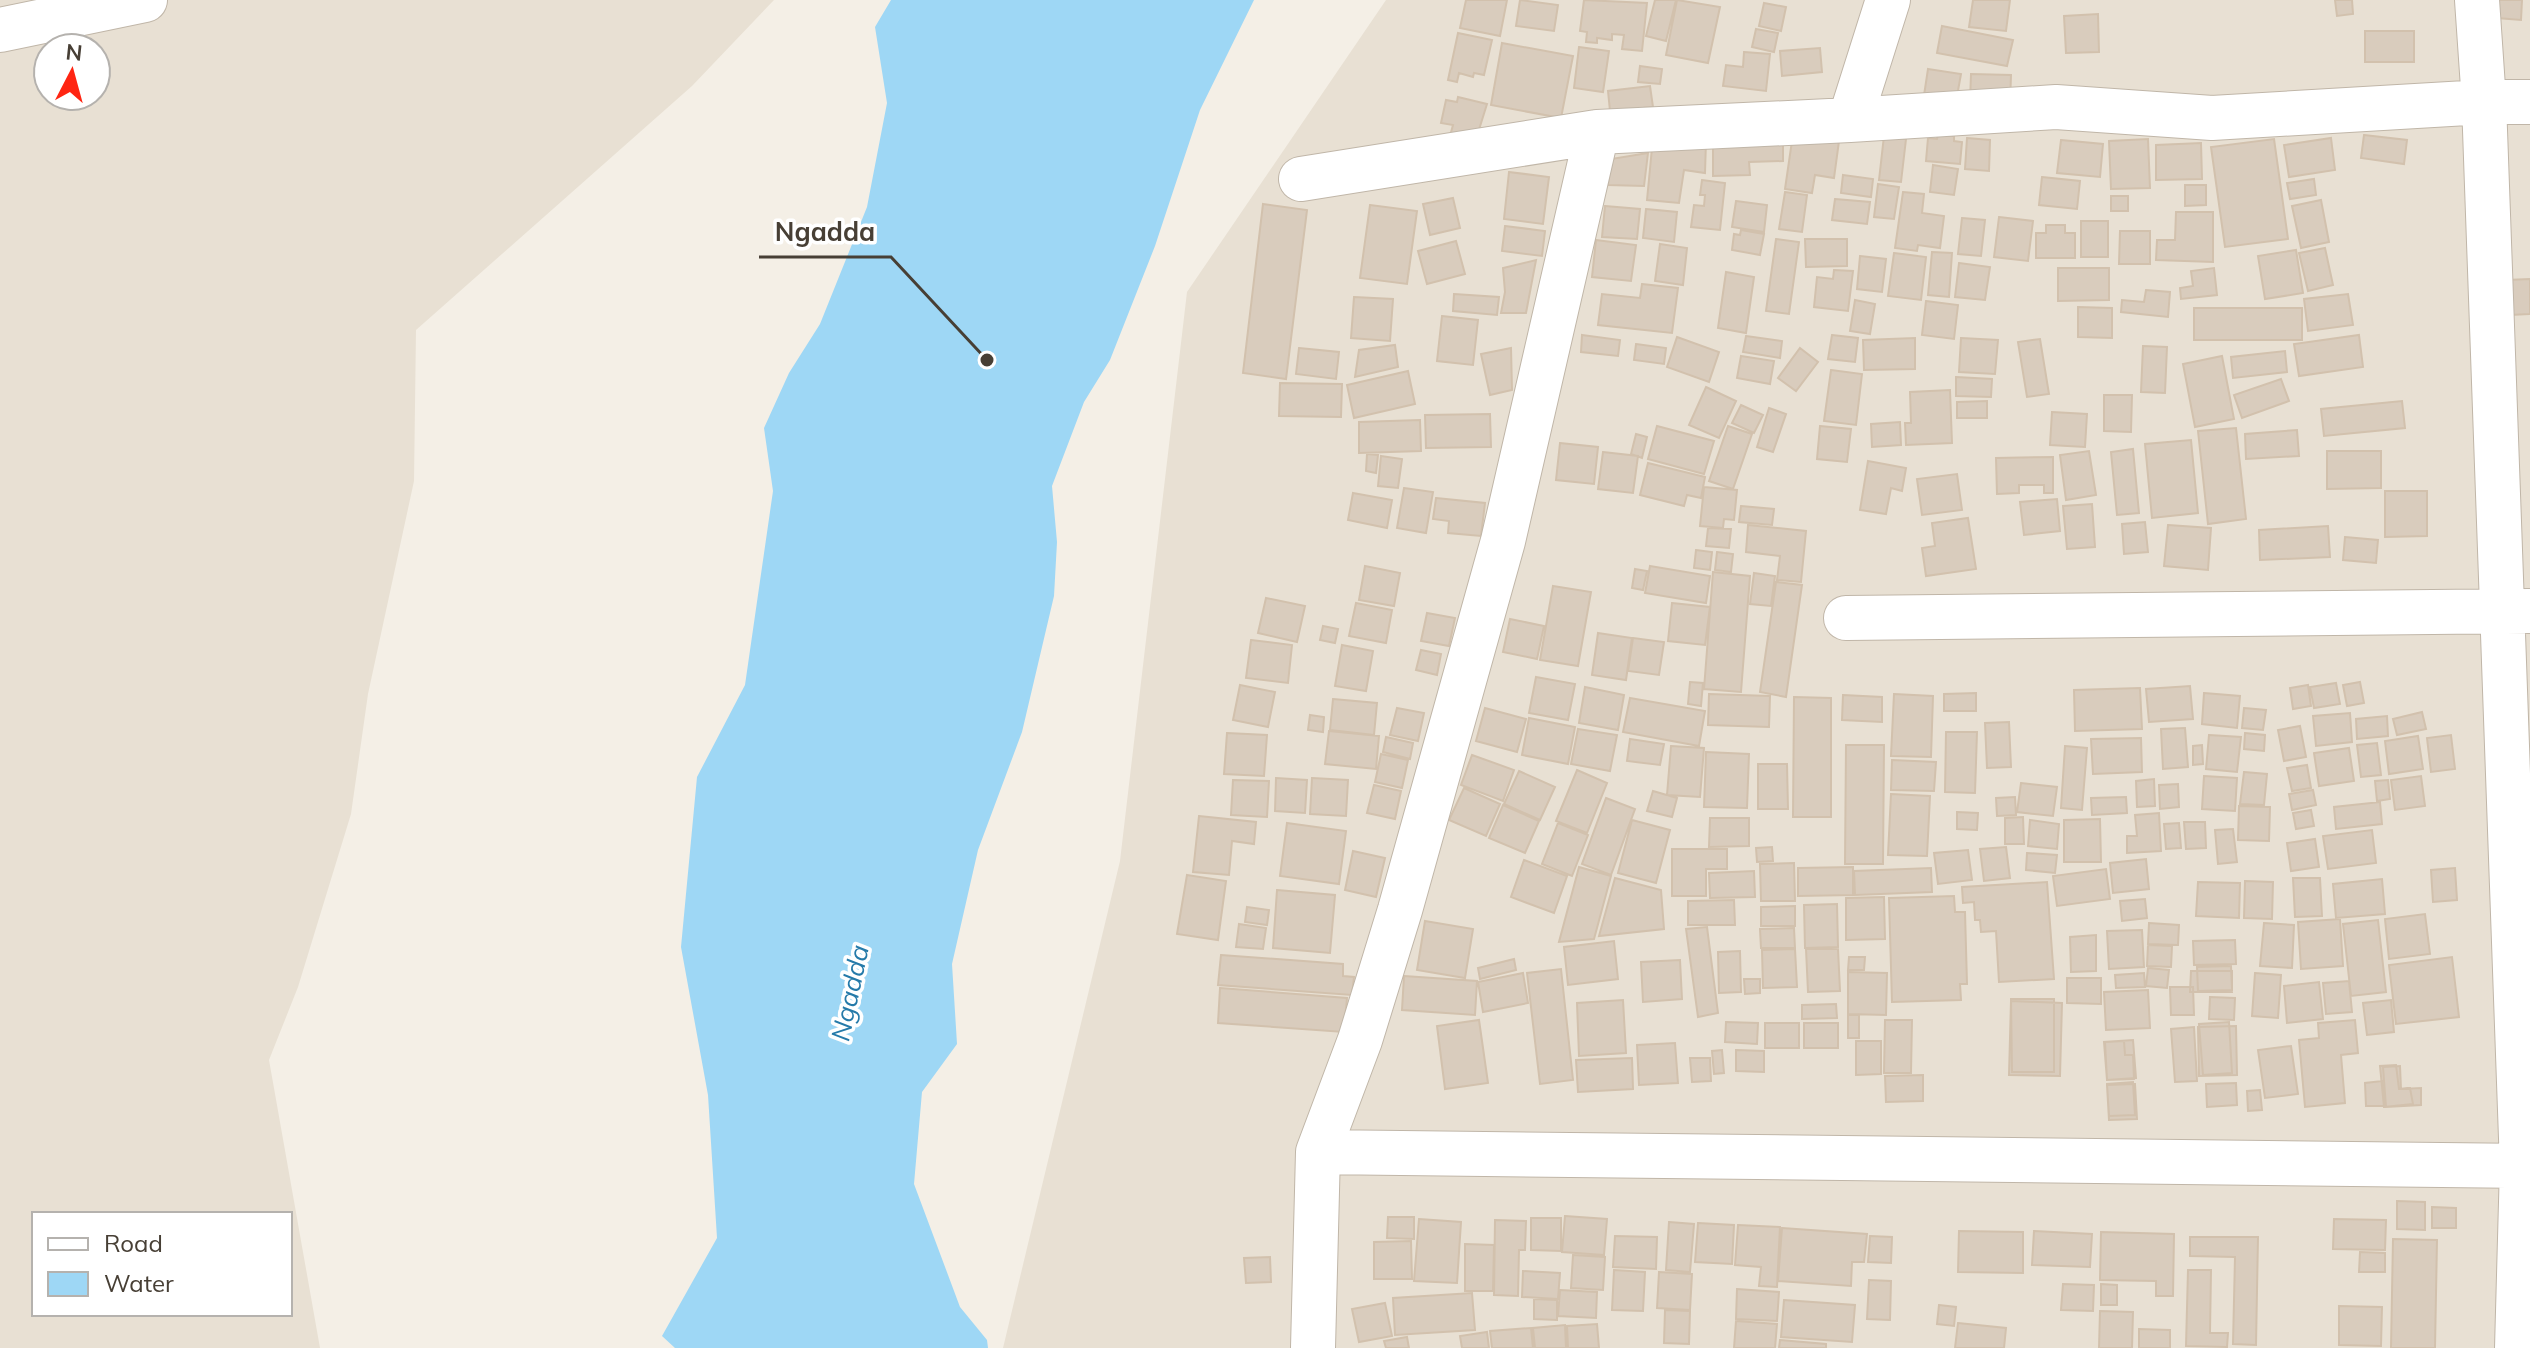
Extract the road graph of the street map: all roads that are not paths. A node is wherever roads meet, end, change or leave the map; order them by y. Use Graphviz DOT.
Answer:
graph roads {
  1 [pos="145,0"];
  2 [pos="1888,0"];
  3 [pos="2477,0"];
  4 [pos="0,30"];
  5 [pos="2484,102"];
  6 [pos="2530,102"];
  7 [pos="1850,120"];
  8 [pos="1597,132"];
  9 [pos="1301,179"];
  10 [pos="2516,611"];
  11 [pos="1846,618"];
  12 [pos="1318,1152"];
  13 [pos="2526,1166"];
  14 [pos="1313,1348"];
  15 [pos="2517,1348"];
  1 -- 4 [label="street"];
  2 -- 7 [label="street"];
  3 -- 5 [label="street"];
  5 -- 6 [label="street"];
  5 -- 7 [label="street"];
  5 -- 10 [label="street"];
  7 -- 8 [label="street"];
  8 -- 9 [label="street"];
  8 -- 12 [label="street"];
  10 -- 11 [label="street"];
  10 -- 13 [label="street"];
  12 -- 13 [label="street"];
  12 -- 14 [label="street"];
  13 -- 15 [label="street"];
}
